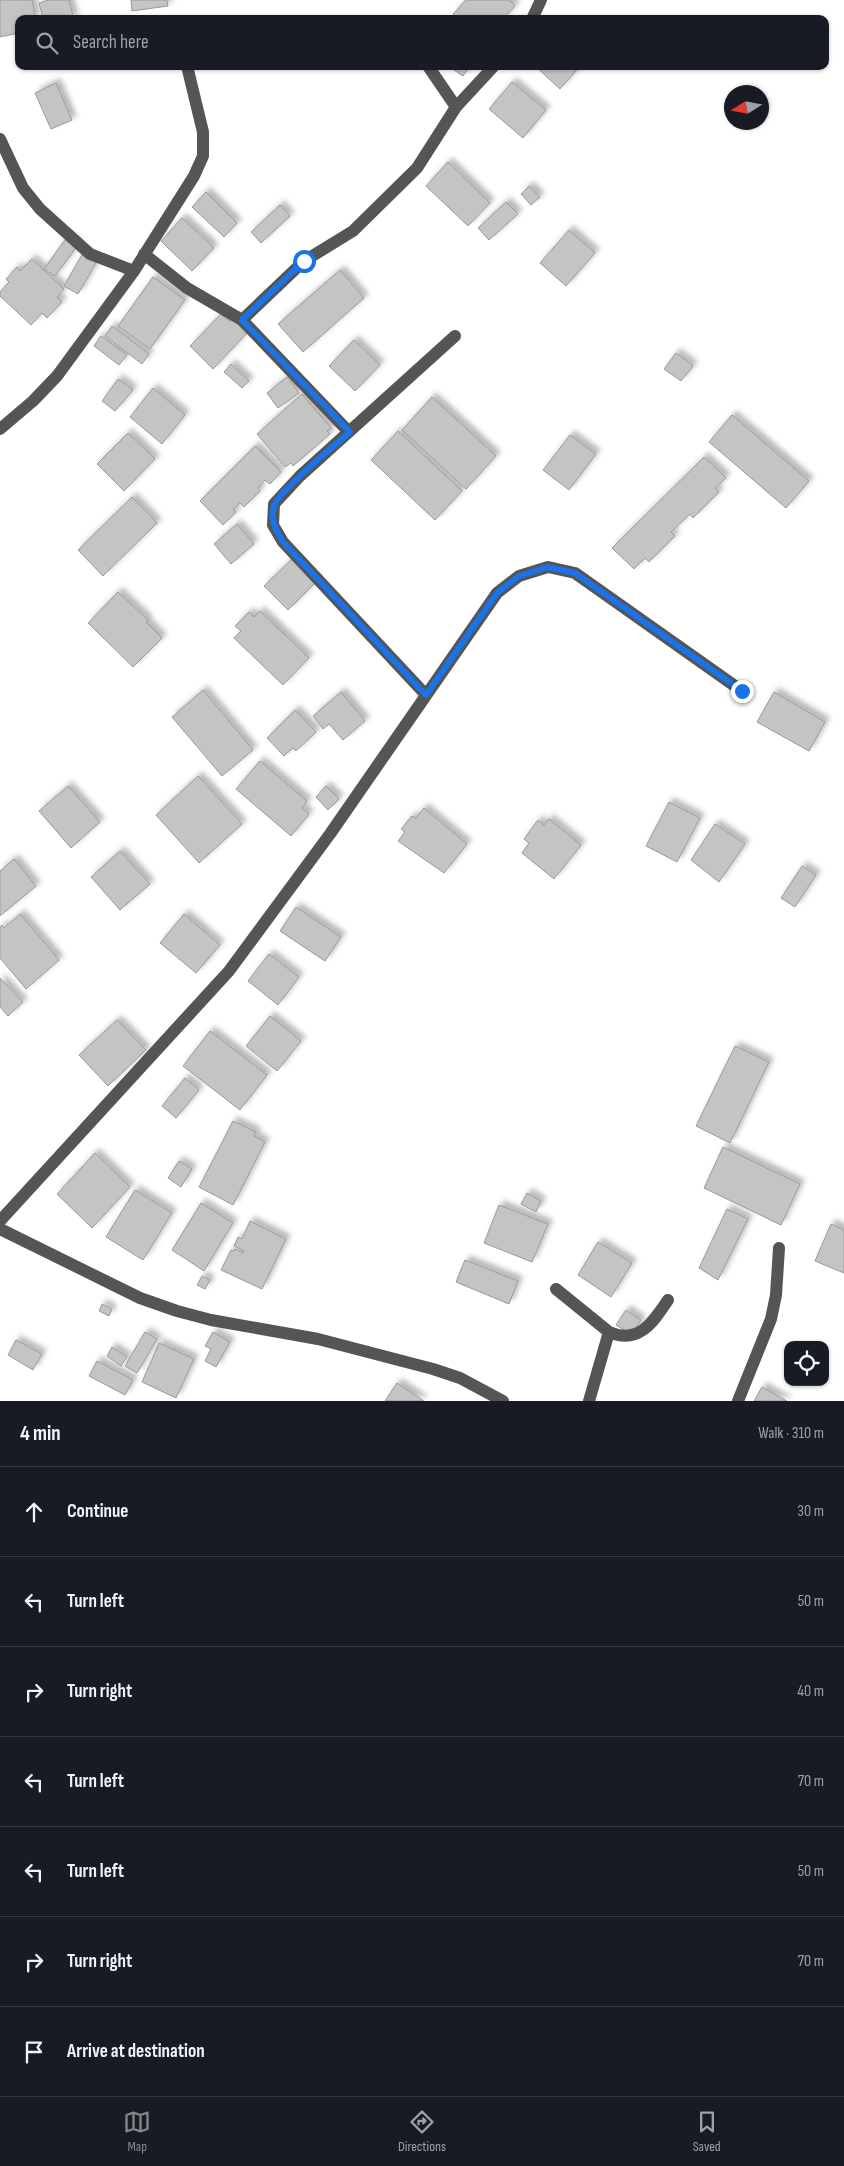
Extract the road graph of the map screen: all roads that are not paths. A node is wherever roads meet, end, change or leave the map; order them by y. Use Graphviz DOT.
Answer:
graph roads {
  1 [pos="541,0"];
  2 [pos="534,15"];
  3 [pos="188,70"];
  4 [pos="431,70"];
  5 [pos="490,70"];
  6 [pos="456,107"];
  7 [pos="0,139"];
  8 [pos="144,254"];
  9 [pos="134,271"];
  10 [pos="242,320"];
  11 [pos="455,336"];
  12 [pos="0,429"];
  13 [pos="350,432"];
  14 [pos="742,691"];
  15 [pos="426,695"];
  16 [pos="0,1221"];
  17 [pos="0,1229"];
  18 [pos="779,1248"];
  19 [pos="556,1289"];
  20 [pos="668,1300"];
  21 [pos="609,1332"];
  22 [pos="503,1401"];
  23 [pos="589,1401"];
  24 [pos="738,1401"];
  1 -- 2 [label="street"];
  3 -- 8 [label="street"];
  4 -- 6 [label="street"];
  5 -- 6 [label="street"];
  6 -- 10 [label="street"];
  7 -- 9 [label="street"];
  8 -- 9 [label="street"];
  8 -- 10 [label="street"];
  9 -- 12 [label="street"];
  10 -- 13 [label="street"];
  11 -- 13 [label="street"];
  13 -- 15 [label="street"];
  14 -- 15 [label="street"];
  15 -- 16 [label="street"];
  17 -- 22 [label="street"];
  18 -- 24 [label="street"];
  19 -- 21 [label="street"];
  20 -- 21 [label="street"];
  21 -- 23 [label="street"];
}
